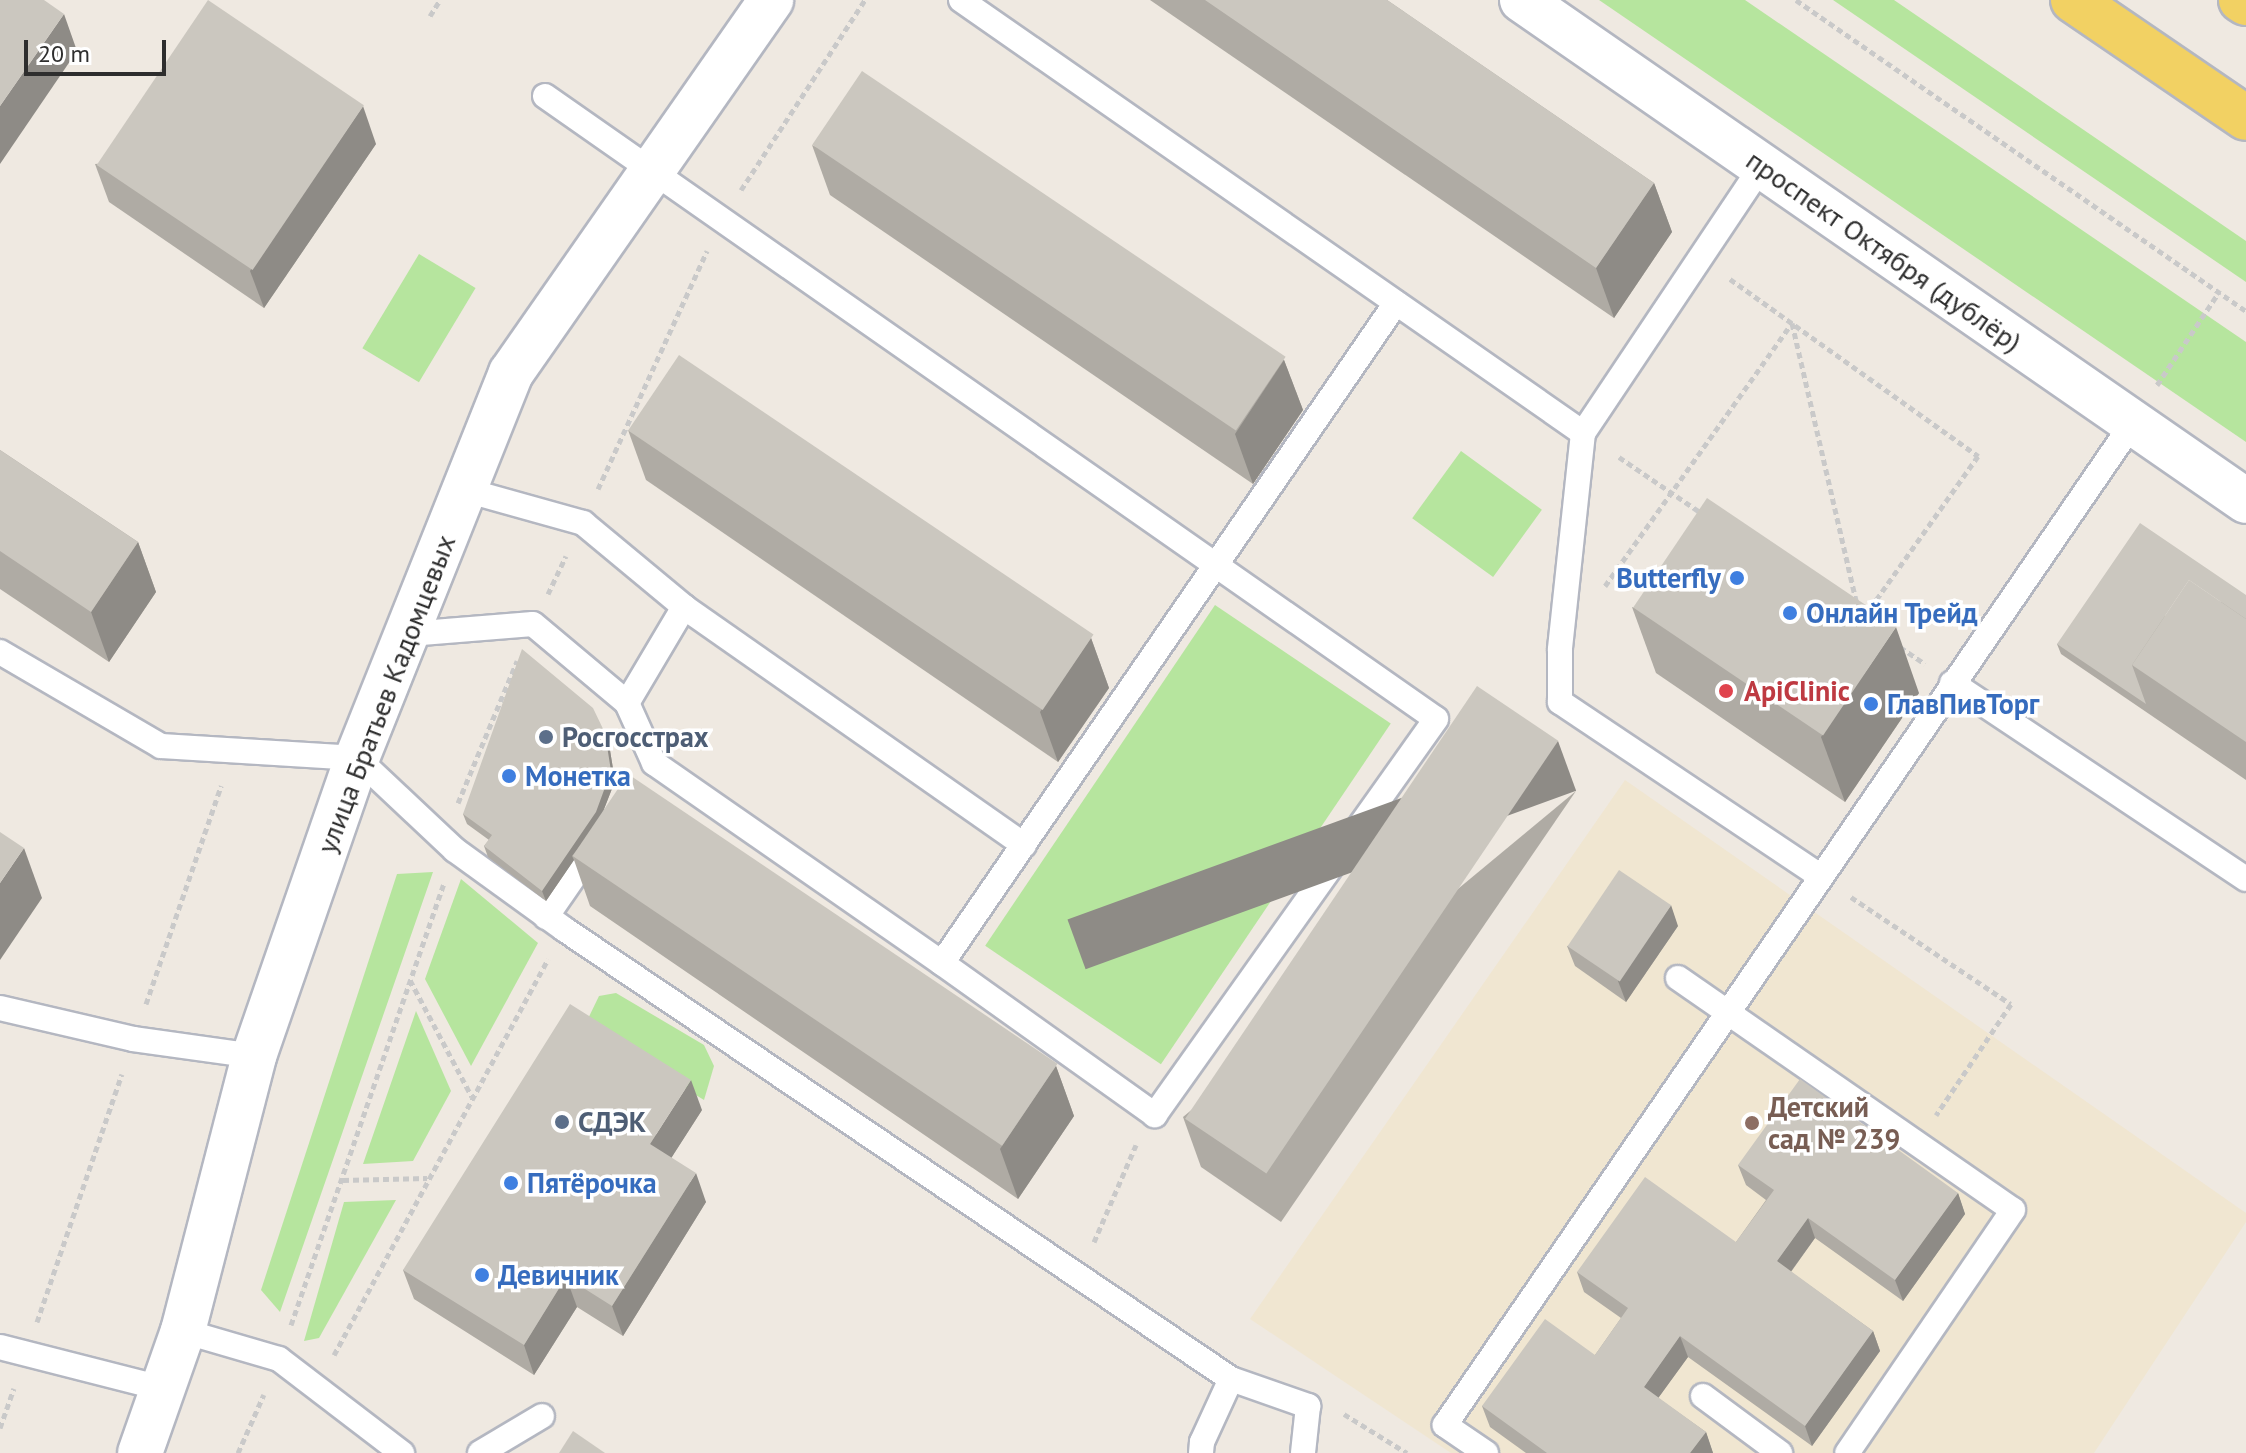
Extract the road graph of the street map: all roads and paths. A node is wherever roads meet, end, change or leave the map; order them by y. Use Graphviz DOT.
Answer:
graph roads {
  1 [pos="440,0"];
  2 [pos="771,0"];
  3 [pos="865,0"];
  4 [pos="961,0"];
  5 [pos="1522,0"];
  6 [pos="1796,0"];
  7 [pos="2073,0"];
  8 [pos="2241,0"];
  9 [pos="2246,3"];
  10 [pos="430,16"];
  11 [pos="545,96"];
  12 [pos="2246,118"];
  13 [pos="1762,166"];
  14 [pos="654,172"];
  15 [pos="722,219"];
  16 [pos="1700,258"];
  17 [pos="2219,292"];
  18 [pos="1396,303"];
  19 [pos="2246,311"];
  20 [pos="1792,323"];
  21 [pos="2133,423"];
  22 [pos="1583,433"];
  23 [pos="465,490"];
  24 [pos="1672,493"];
  25 [pos="2246,501"];
  26 [pos="1709,519"];
  27 [pos="583,523"];
  28 [pos="1217,563"];
  29 [pos="1603,589"];
  30 [pos="684,607"];
  31 [pos="533,624"];
  32 [pos="409,634"];
  33 [pos="1887,638"];
  34 [pos="0,652"];
  35 [pos="1952,683"];
  36 [pos="627,703"];
  37 [pos="234,750"];
  38 [pos="357,758"];
  39 [pos="654,763"];
  40 [pos="636,789"];
  41 [pos="609,827"];
  42 [pos="1024,845"];
  43 [pos="455,850"];
  44 [pos="1820,876"];
  45 [pos="2246,879"];
  46 [pos="555,923"];
  47 [pos="942,963"];
  48 [pos="1678,978"];
  49 [pos="410,980"];
  50 [pos="0,1008"];
  51 [pos="1727,1013"];
  52 [pos="133,1039"];
  53 [pos="254,1056"];
  54 [pos="472,1098"];
  55 [pos="1917,1144"];
  56 [pos="1132,1151"];
  57 [pos="428,1178"];
  58 [pos="343,1180"];
  59 [pos="1099,1235"];
  60 [pos="183,1331"];
  61 [pos="0,1347"];
  62 [pos="26,1355"];
  63 [pos="279,1359"];
  64 [pos="1231,1379"];
  65 [pos="316,1387"];
  66 [pos="161,1388"];
  67 [pos="1703,1396"];
  68 [pos="1308,1406"];
  69 [pos="542,1416"];
  70 [pos="0,1428"];
  71 [pos="399,1451"];
  72 [pos="140,1453"];
  73 [pos="238,1453"];
  74 [pos="480,1453"];
  75 [pos="1201,1453"];
  76 [pos="1303,1453"];
  77 [pos="1407,1453"];
  78 [pos="1486,1453"];
  79 [pos="1780,1453"];
  80 [pos="1847,1453"];
  1 -- 10 [label="path"];
  2 -- 14 [label="street, улица Братьев Кадомцевых"];
  3 -- 15 [label="path"];
  4 -- 18 [label="lane"];
  5 -- 13 [label="street, проспект Октября (дублёр)"];
  6 -- 17 [label="path"];
  7 -- 12 [label="main road"];
  8 -- 9 [label="main road"];
  11 -- 14 [label="lane"];
  13 -- 16 [label="lane"];
  13 -- 21 [label="street, проспект Октября (дублёр)"];
  14 -- 15 [label="lane"];
  14 -- 23 [label="street, улица Братьев Кадомцевых"];
  15 -- 27 [label="path"];
  15 -- 28 [label="lane"];
  16 -- 20 [label="path"];
  16 -- 22 [label="lane"];
  17 -- 19 [label="path"];
  17 -- 21 [label="path"];
  18 -- 22 [label="lane"];
  18 -- 28 [label="lane"];
  20 -- 20 [label="path"];
  20 -- 24 [label="path"];
  21 -- 25 [label="street, проспект Октября (дублёр)"];
  21 -- 35 [label="lane"];
  22 -- 24 [label="path"];
  22 -- 44 [label="lane"];
  23 -- 27 [label="lane"];
  23 -- 32 [label="street, улица Братьев Кадомцевых"];
  24 -- 26 [label="path"];
  24 -- 29 [label="path"];
  27 -- 30 [label="lane"];
  27 -- 31 [label="path"];
  28 -- 42 [label="lane"];
  28 -- 47 [label="lane"];
  30 -- 36 [label="lane"];
  30 -- 42 [label="lane"];
  31 -- 32 [label="lane"];
  31 -- 36 [label="lane"];
  31 -- 43 [label="path"];
  32 -- 38 [label="street, улица Братьев Кадомцевых"];
  33 -- 35 [label="path"];
  34 -- 37 [label="lane"];
  35 -- 44 [label="lane"];
  35 -- 45 [label="lane"];
  36 -- 39 [label="lane"];
  37 -- 38 [label="lane"];
  37 -- 52 [label="path"];
  38 -- 43 [label="lane"];
  38 -- 53 [label="street, улица Братьев Кадомцевых"];
  39 -- 40 [label="lane"];
  39 -- 47 [label="lane"];
  41 -- 46 [label="lane"];
  42 -- 47 [label="lane"];
  43 -- 46 [label="lane"];
  43 -- 49 [label="path"];
  44 -- 51 [label="lane"];
  44 -- 55 [label="path"];
  46 -- 54 [label="path"];
  46 -- 64 [label="lane"];
  48 -- 51 [label="lane"];
  49 -- 54 [label="path"];
  49 -- 58 [label="path"];
  50 -- 52 [label="lane"];
  51 -- 55 [label="lane"];
  51 -- 78 [label="lane"];
  52 -- 53 [label="lane"];
  52 -- 62 [label="path"];
  53 -- 60 [label="street, улица Братьев Кадомцевых"];
  54 -- 57 [label="path"];
  55 -- 80 [label="lane"];
  56 -- 59 [label="path"];
  57 -- 58 [label="path"];
  57 -- 65 [label="path"];
  58 -- 63 [label="path"];
  60 -- 63 [label="lane"];
  60 -- 66 [label="street, улица Братьев Кадомцевых"];
  61 -- 62 [label="lane"];
  62 -- 66 [label="lane"];
  62 -- 70 [label="path"];
  63 -- 65 [label="lane"];
  63 -- 73 [label="path"];
  64 -- 68 [label="lane"];
  64 -- 75 [label="lane"];
  65 -- 71 [label="lane"];
  66 -- 72 [label="street, улица Братьев Кадомцевых"];
  67 -- 79 [label="lane"];
  68 -- 76 [label="lane"];
  68 -- 77 [label="path"];
  69 -- 74 [label="lane"];
}
